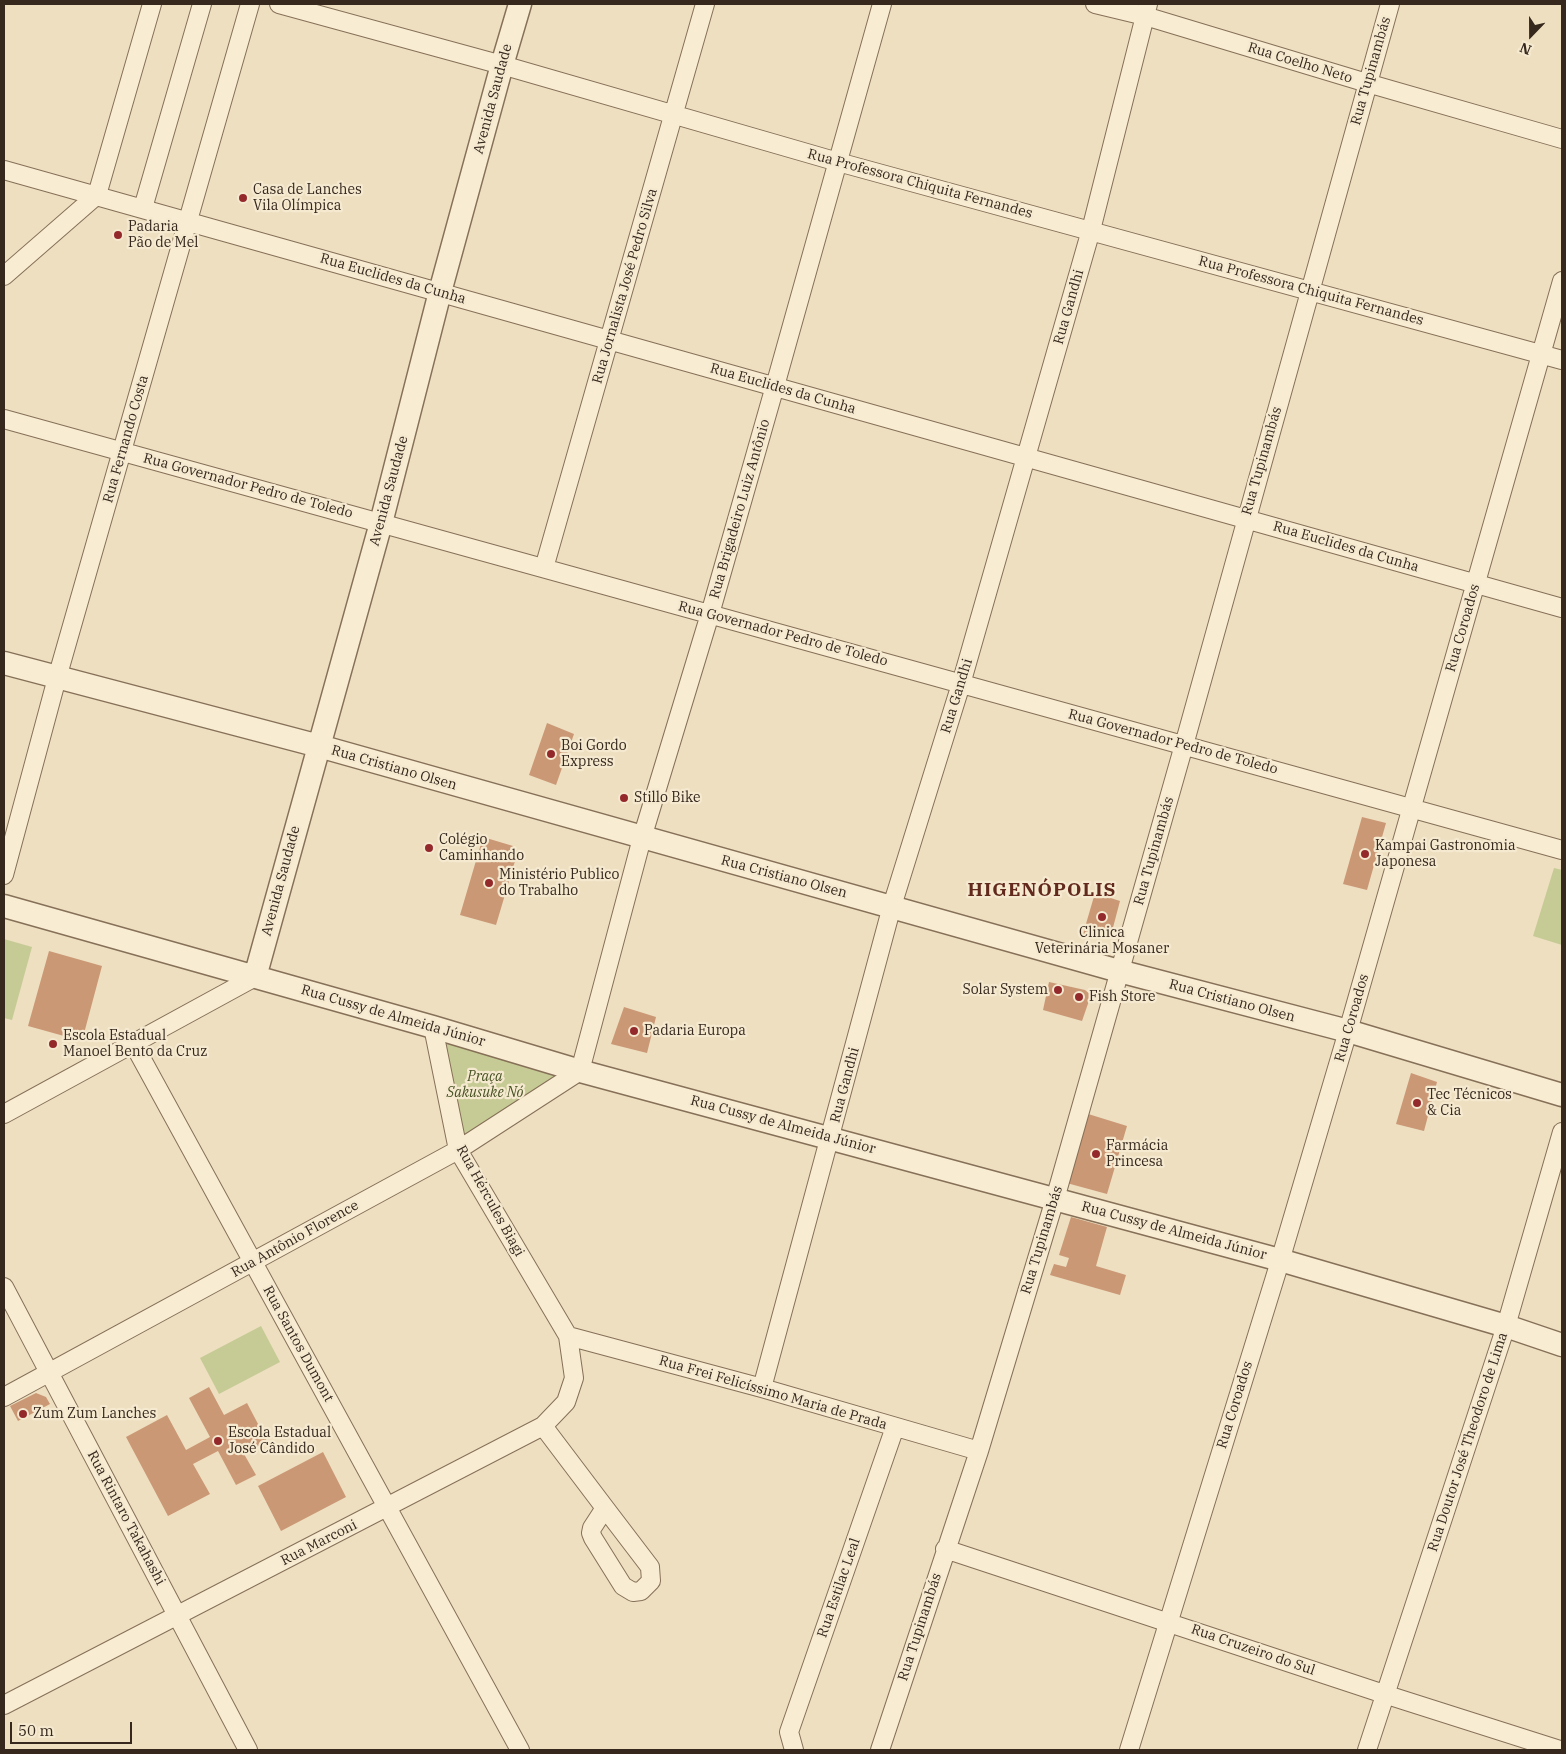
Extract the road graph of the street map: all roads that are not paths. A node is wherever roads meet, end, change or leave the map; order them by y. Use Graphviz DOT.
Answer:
graph roads {
  1 [pos="152,4"];
  2 [pos="202,4"];
  3 [pos="250,4"];
  4 [pos="279,4"];
  5 [pos="520,4"];
  6 [pos="705,4"];
  7 [pos="882,4"];
  8 [pos="1095,4"];
  9 [pos="1390,4"];
  10 [pos="1146,10"];
  11 [pos="502,65"];
  12 [pos="1367,83"];
  13 [pos="674,116"];
  14 [pos="1562,139"];
  15 [pos="838,162"];
  16 [pos="4,170"];
  17 [pos="97,196"];
  18 [pos="143,208"];
  19 [pos="187,221"];
  20 [pos="1091,230"];
  21 [pos="4,276"];
  22 [pos="1562,281"];
  23 [pos="1311,290"];
  24 [pos="440,292"];
  25 [pos="610,340"];
  26 [pos="1542,354"];
  27 [pos="1562,360"];
  28 [pos="775,386"];
  29 [pos="4,419"];
  30 [pos="122,452"];
  31 [pos="1026,457"];
  32 [pos="1246,519"];
  33 [pos="381,523"];
  34 [pos="544,568"];
  35 [pos="1476,583"];
  36 [pos="1562,608"];
  37 [pos="710,614"];
  38 [pos="4,663"];
  39 [pos="57,678"];
  40 [pos="961,684"];
  41 [pos="319,746"];
  42 [pos="1184,746"];
  43 [pos="1412,808"];
  44 [pos="642,838"];
  45 [pos="1562,850"];
  46 [pos="4,875"];
  47 [pos="4,906"];
  48 [pos="892,906"];
  49 [pos="1119,971"];
  50 [pos="255,977"];
  51 [pos="433,1027"];
  52 [pos="1348,1031"];
  53 [pos="133,1043"];
  54 [pos="580,1071"];
  55 [pos="1562,1096"];
  56 [pos="4,1114"];
  57 [pos="1562,1132"];
  58 [pos="831,1138"];
  59 [pos="458,1150"];
  60 [pos="1054,1199"];
  61 [pos="1280,1260"];
  62 [pos="253,1262"];
  63 [pos="4,1287"];
  64 [pos="1506,1326"];
  65 [pos="568,1336"];
  66 [pos="1562,1345"];
  67 [pos="49,1373"];
  68 [pos="762,1388"];
  69 [pos="4,1397"];
  70 [pos="543,1426"];
  71 [pos="895,1427"];
  72 [pos="979,1451"];
  73 [pos="387,1507"];
  74 [pos="605,1508"];
  75 [pos="945,1549"];
  76 [pos="177,1616"];
  77 [pos="1168,1621"];
  78 [pos="1384,1694"];
  79 [pos="4,1705"];
  80 [pos="248,1750"];
  81 [pos="520,1750"];
  82 [pos="794,1750"];
  83 [pos="880,1750"];
  84 [pos="1129,1750"];
  85 [pos="1367,1750"];
  86 [pos="1560,1750"];
  1 -- 17 [label="street"];
  2 -- 18 [label="street"];
  3 -- 19 [label="street, Rua Fernando Costa"];
  4 -- 11 [label="street, Rua Professora Chiquita Fernandes"];
  5 -- 11 [label="street, Avenida Saudade"];
  6 -- 13 [label="street, Rua Jornalista José Pedro Silva"];
  7 -- 15 [label="street, Rua Brigadeiro Luiz Antônio"];
  8 -- 10 [label="street, Rua Coelho Neto"];
  9 -- 12 [label="street, Rua Tupinambás"];
  10 -- 12 [label="street, Rua Coelho Neto"];
  10 -- 20 [label="street, Rua Gandhi"];
  11 -- 13 [label="street, Rua Professora Chiquita Fernandes"];
  11 -- 24 [label="street, Avenida Saudade"];
  12 -- 14 [label="street, Rua Coelho Neto"];
  12 -- 23 [label="street, Rua Tupinambás"];
  13 -- 15 [label="street, Rua Professora Chiquita Fernandes"];
  13 -- 25 [label="street, Rua Jornalista José Pedro Silva"];
  15 -- 20 [label="street, Rua Professora Chiquita Fernandes"];
  15 -- 28 [label="street, Rua Brigadeiro Luiz Antônio"];
  16 -- 17 [label="street, Rua Euclides da Cunha"];
  17 -- 18 [label="street, Rua Euclides da Cunha"];
  17 -- 21 [label="street"];
  18 -- 19 [label="street, Rua Euclides da Cunha"];
  19 -- 24 [label="street, Rua Euclides da Cunha"];
  19 -- 30 [label="street, Rua Fernando Costa"];
  20 -- 23 [label="street, Rua Professora Chiquita Fernandes"];
  20 -- 31 [label="street, Rua Gandhi"];
  22 -- 26 [label="street, Rua Coroados"];
  23 -- 26 [label="street, Rua Professora Chiquita Fernandes"];
  23 -- 32 [label="street, Rua Tupinambás"];
  24 -- 25 [label="street, Rua Euclides da Cunha"];
  24 -- 33 [label="street, Avenida Saudade"];
  25 -- 28 [label="street, Rua Euclides da Cunha"];
  25 -- 34 [label="street, Rua Jornalista José Pedro Silva"];
  26 -- 27 [label="street, Rua Professora Chiquita Fernandes"];
  26 -- 35 [label="street, Rua Coroados"];
  28 -- 31 [label="street, Rua Euclides da Cunha"];
  28 -- 37 [label="street, Rua Brigadeiro Luiz Antônio"];
  29 -- 30 [label="street, Rua Governador Pedro de Toledo"];
  30 -- 33 [label="street, Rua Governador Pedro de Toledo"];
  30 -- 39 [label="street, Rua Fernando Costa"];
  31 -- 32 [label="street, Rua Euclides da Cunha"];
  31 -- 40 [label="street, Rua Gandhi"];
  32 -- 35 [label="street, Rua Euclides da Cunha"];
  32 -- 42 [label="street, Rua Tupinambás"];
  33 -- 34 [label="street, Rua Governador Pedro de Toledo"];
  33 -- 41 [label="street, Avenida Saudade"];
  34 -- 37 [label="street, Rua Governador Pedro de Toledo"];
  35 -- 36 [label="street, Rua Euclides da Cunha"];
  35 -- 43 [label="street, Rua Coroados"];
  37 -- 40 [label="street, Rua Governador Pedro de Toledo"];
  37 -- 44 [label="street, Rua Brigadeiro Luiz Antônio"];
  38 -- 39 [label="street, Rua Cristiano Olsen"];
  39 -- 41 [label="street, Rua Cristiano Olsen"];
  39 -- 46 [label="street, Rua Fernando Costa"];
  40 -- 42 [label="street, Rua Governador Pedro de Toledo"];
  40 -- 48 [label="street, Rua Gandhi"];
  41 -- 44 [label="street, Rua Cristiano Olsen"];
  41 -- 50 [label="street, Avenida Saudade"];
  42 -- 43 [label="street, Rua Governador Pedro de Toledo"];
  42 -- 49 [label="street, Rua Tupinambás"];
  43 -- 45 [label="street, Rua Governador Pedro de Toledo"];
  43 -- 52 [label="street, Rua Coroados"];
  44 -- 48 [label="street, Rua Cristiano Olsen"];
  44 -- 54 [label="street, Rua Brigadeiro Luiz Antônio"];
  47 -- 50 [label="street, Rua Cussy de Almeida Júnior"];
  48 -- 49 [label="street, Rua Cristiano Olsen"];
  48 -- 58 [label="street, Rua Gandhi"];
  49 -- 52 [label="street, Rua Cristiano Olsen"];
  49 -- 60 [label="street, Rua Tupinambás"];
  50 -- 51 [label="street, Rua Cussy de Almeida Júnior"];
  50 -- 53 [label="street"];
  51 -- 54 [label="street, Rua Cussy de Almeida Júnior"];
  51 -- 59 [label="street, Rua Hércules Biagi"];
  52 -- 55 [label="street, Rua Cristiano Olsen"];
  52 -- 61 [label="street, Rua Coroados"];
  53 -- 56 [label="street"];
  53 -- 62 [label="street, Rua Santos Dumont"];
  54 -- 58 [label="street, Rua Cussy de Almeida Júnior"];
  54 -- 59 [label="street, Rua Antônio Florence"];
  57 -- 64 [label="street, Rua Doutor José Theodoro de Lima"];
  58 -- 60 [label="street, Rua Cussy de Almeida Júnior"];
  58 -- 68 [label="street, Rua Gandhi"];
  59 -- 62 [label="street, Rua Antônio Florence"];
  59 -- 65 [label="street, Rua Hércules Biagi"];
  60 -- 61 [label="street, Rua Cussy de Almeida Júnior"];
  60 -- 72 [label="street, Rua Tupinambás"];
  61 -- 64 [label="street, Rua Cussy de Almeida Júnior"];
  61 -- 77 [label="street, Rua Coroados"];
  62 -- 67 [label="street, Rua Antônio Florence"];
  62 -- 73 [label="street, Rua Santos Dumont"];
  63 -- 67 [label="street, Rua Rintaro Takahashi"];
  64 -- 66 [label="street, Rua Cussy de Almeida Júnior"];
  64 -- 78 [label="street, Rua Doutor José Theodoro de Lima"];
  65 -- 68 [label="street, Rua Frei Felicíssimo Maria de Prada"];
  65 -- 70 [label="street, Rua Marconi"];
  67 -- 69 [label="street, Rua Antônio Florence"];
  67 -- 76 [label="street, Rua Rintaro Takahashi"];
  68 -- 71 [label="street, Rua Frei Felicíssimo Maria de Prada"];
  70 -- 73 [label="street, Rua Marconi"];
  70 -- 74 [label="street"];
  71 -- 72 [label="street, Rua Frei Felicíssimo Maria de Prada"];
  71 -- 82 [label="street, Rua Estilac Leal"];
  72 -- 75 [label="street, Rua Tupinambás"];
  73 -- 76 [label="street, Rua Marconi"];
  73 -- 81 [label="street, Rua Santos Dumont"];
  75 -- 77 [label="street, Rua Cruzeiro do Sul"];
  75 -- 83 [label="street, Rua Tupinambás"];
  76 -- 79 [label="street, Rua Marconi"];
  76 -- 80 [label="street, Rua Rintaro Takahashi"];
  77 -- 78 [label="street, Rua Cruzeiro do Sul"];
  77 -- 84 [label="street, Rua Coroados"];
  78 -- 85 [label="street, Rua Doutor José Theodoro de Lima"];
  78 -- 86 [label="street, Rua Cruzeiro do Sul"];
}
